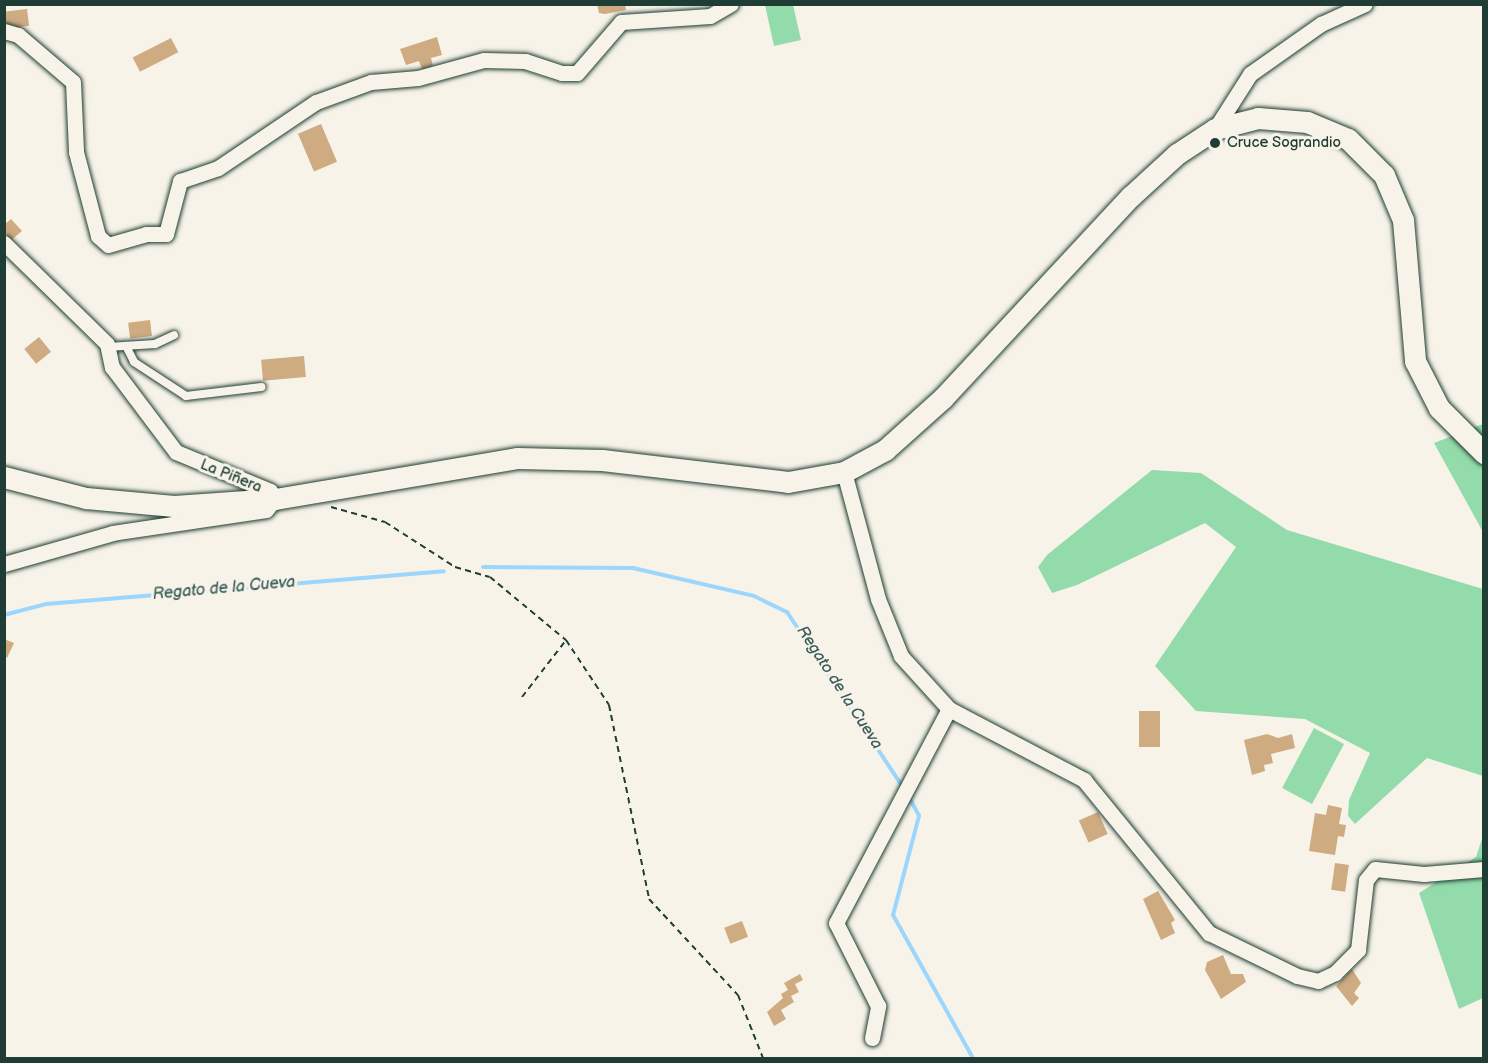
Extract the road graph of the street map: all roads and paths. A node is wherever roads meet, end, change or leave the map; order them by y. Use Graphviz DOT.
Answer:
graph roads {
  1 [pos="731,4"];
  2 [pos="1365,4"];
  3 [pos="4,31"];
  4 [pos="1215,129"];
  5 [pos="4,243"];
  6 [pos="174,335"];
  7 [pos="126,346"];
  8 [pos="108,347"];
  9 [pos="261,387"];
  10 [pos="1484,453"];
  11 [pos="844,472"];
  12 [pos="4,477"];
  13 [pos="307,494"];
  14 [pos="275,499"];
  15 [pos="4,564"];
  16 [pos="566,640"];
  17 [pos="522,697"];
  18 [pos="949,709"];
  19 [pos="1484,869"];
  20 [pos="872,1038"];
  21 [pos="763,1059"];
  1 -- 3 [label="street"];
  2 -- 4 [label="street"];
  4 -- 10 [label="street"];
  4 -- 11 [label="street"];
  5 -- 8 [label="street, La Piñera"];
  6 -- 7 [label="lane"];
  7 -- 8 [label="lane"];
  7 -- 9 [label="lane"];
  8 -- 14 [label="street, La Piñera"];
  11 -- 13 [label="street"];
  11 -- 18 [label="street"];
  12 -- 14 [label="street"];
  13 -- 14 [label="street"];
  13 -- 16 [label="path"];
  14 -- 15 [label="street, La Piñera"];
  16 -- 17 [label="path"];
  16 -- 21 [label="path"];
  18 -- 19 [label="street"];
  18 -- 20 [label="street"];
}
